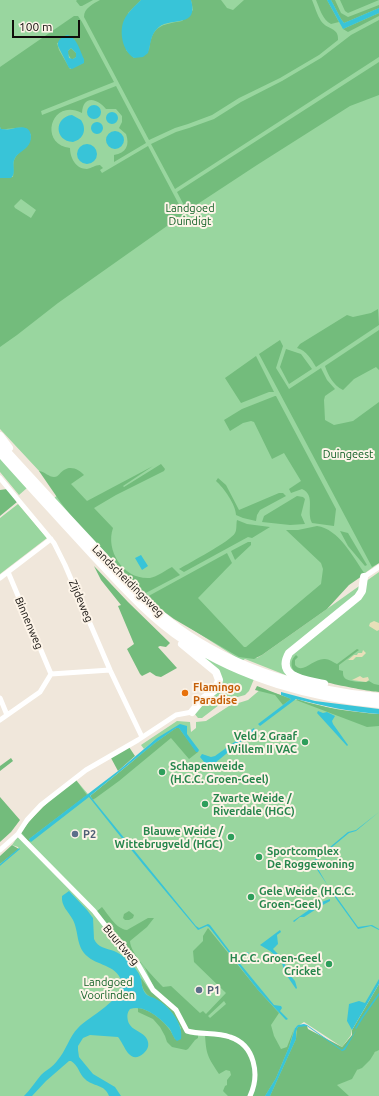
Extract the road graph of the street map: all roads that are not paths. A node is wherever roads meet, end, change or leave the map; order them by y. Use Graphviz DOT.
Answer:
graph roads {
  1 [pos="0,436"];
  2 [pos="0,444"];
  3 [pos="0,453"];
  4 [pos="17,462"];
  5 [pos="0,478"];
  6 [pos="32,484"];
  7 [pos="51,539"];
  8 [pos="379,567"];
  9 [pos="8,572"];
  10 [pos="364,577"];
  11 [pos="0,578"];
  12 [pos="170,630"];
  13 [pos="110,670"];
  14 [pos="51,674"];
  15 [pos="363,696"];
  16 [pos="379,697"];
  17 [pos="0,698"];
  18 [pos="379,704"];
  19 [pos="192,712"];
  20 [pos="7,715"];
  21 [pos="0,720"];
  22 [pos="142,737"];
  23 [pos="18,834"];
  24 [pos="0,850"];
  25 [pos="250,1096"];
  1 -- 4 [label="main road"];
  2 -- 4 [label="main road, Landscheidingsweg"];
  3 -- 6 [label="main road, Landscheidingsweg"];
  4 -- 6 [label="main road, Landscheidingsweg"];
  5 -- 7 [label="street, Zijdeweg"];
  6 -- 12 [label="main road, Landscheidingsweg"];
  6 -- 15 [label="main road, Landscheidingsweg"];
  7 -- 9 [label="street"];
  7 -- 13 [label="street, Zijdeweg"];
  8 -- 10 [label="street"];
  9 -- 11 [label="street"];
  9 -- 14 [label="street, Binnenweg"];
  10 -- 15 [label="main road"];
  12 -- 18 [label="main road, Landscheidingsweg"];
  12 -- 19 [label="main road"];
  13 -- 14 [label="street"];
  13 -- 22 [label="street, Zijdeweg"];
  14 -- 20 [label="street"];
  15 -- 16 [label="main road, Landscheidingsweg"];
  17 -- 20 [label="street"];
  19 -- 22 [label="street"];
  20 -- 21 [label="street"];
  22 -- 23 [label="street"];
  23 -- 24 [label="street"];
  23 -- 25 [label="street, Buurtweg"];
}
